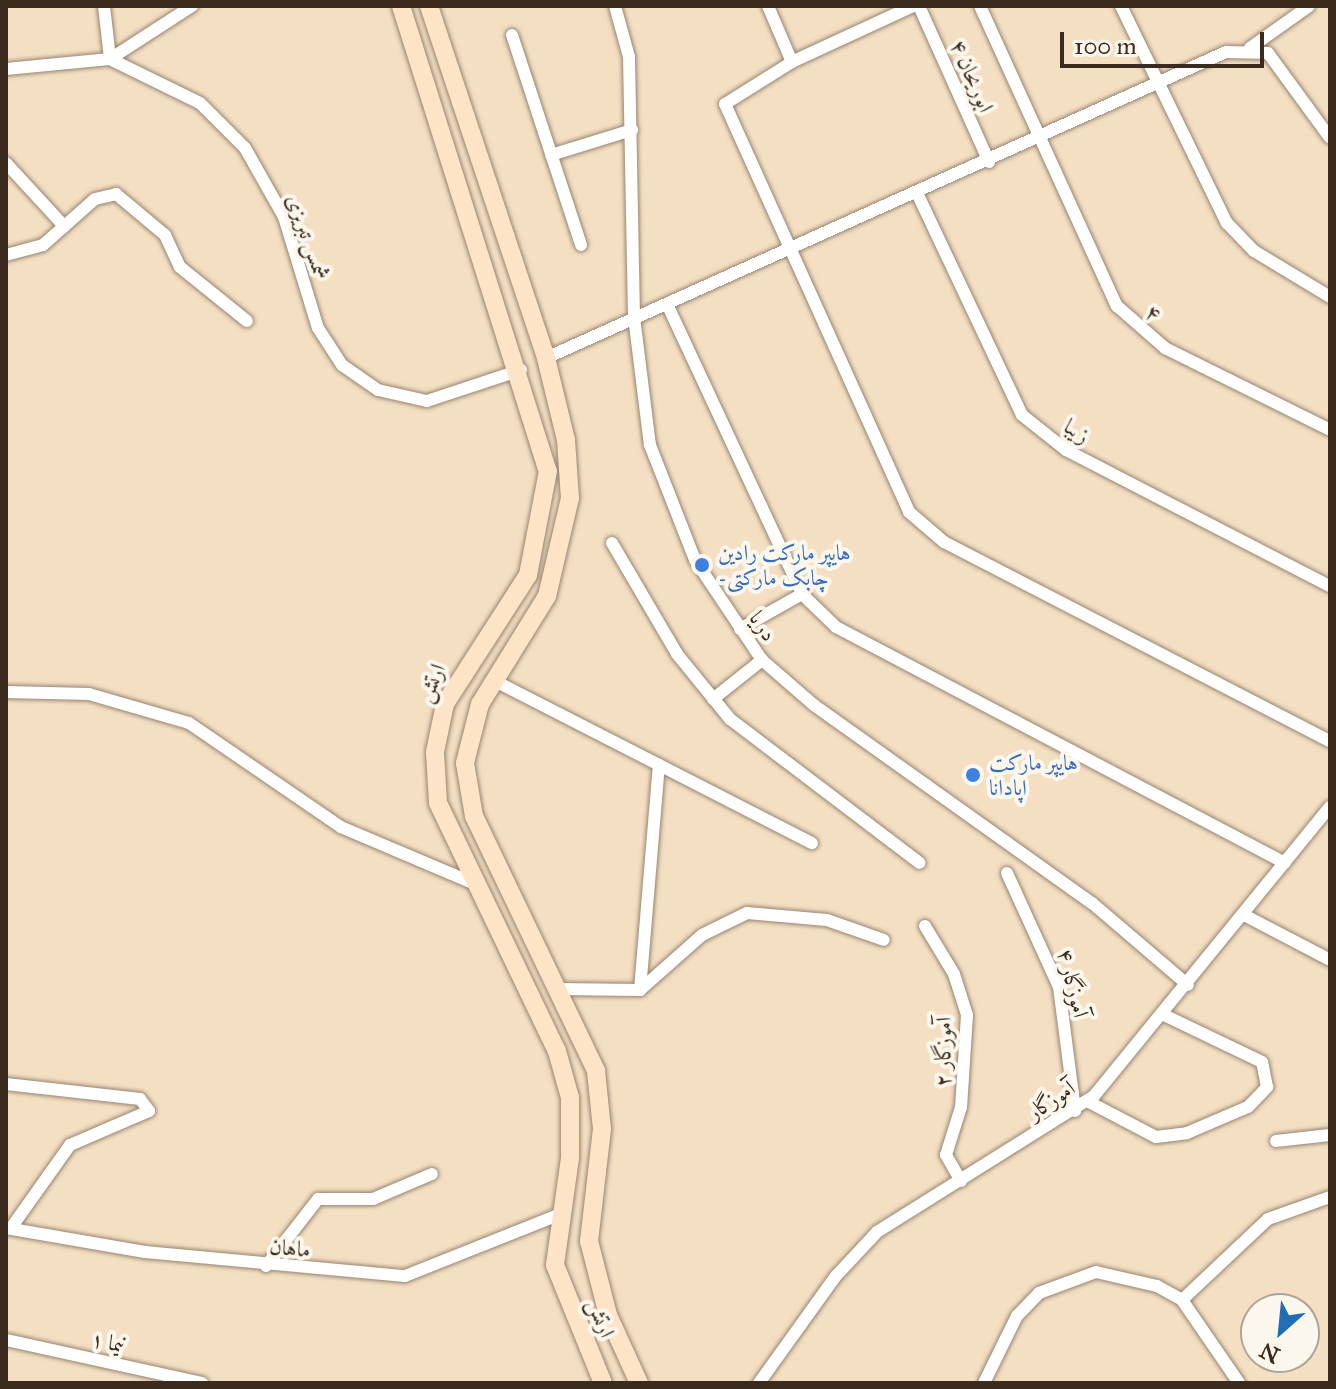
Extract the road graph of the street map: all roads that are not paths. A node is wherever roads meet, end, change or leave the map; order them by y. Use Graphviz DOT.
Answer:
graph roads {
  1 [pos="104,6"];
  2 [pos="192,6"];
  3 [pos="401,6"];
  4 [pos="429,6"];
  5 [pos="615,6"];
  6 [pos="768,6"];
  7 [pos="916,6"];
  8 [pos="980,6"];
  9 [pos="1121,6"];
  10 [pos="1309,6"];
  11 [pos="512,35"];
  12 [pos="1250,48"];
  13 [pos="110,59"];
  14 [pos="792,62"];
  15 [pos="6,69"];
  16 [pos="1155,85"];
  17 [pos="632,130"];
  18 [pos="1040,138"];
  19 [pos="1330,138"];
  20 [pos="551,155"];
  21 [pos="989,162"];
  22 [pos="6,163"];
  23 [pos="918,195"];
  24 [pos="64,226"];
  25 [pos="581,245"];
  26 [pos="794,252"];
  27 [pos="6,255"];
  28 [pos="1330,297"];
  29 [pos="667,304"];
  30 [pos="634,317"];
  31 [pos="247,321"];
  32 [pos="546,358"];
  33 [pos="521,370"];
  34 [pos="1330,430"];
  35 [pos="612,543"];
  36 [pos="1330,586"];
  37 [pos="802,594"];
  38 [pos="740,629"];
  39 [pos="762,660"];
  40 [pos="495,681"];
  41 [pos="6,692"];
  42 [pos="713,699"];
  43 [pos="1330,741"];
  44 [pos="659,765"];
  45 [pos="1328,814"];
  46 [pos="812,843"];
  47 [pos="920,863"];
  48 [pos="1285,863"];
  49 [pos="1007,873"];
  50 [pos="475,884"];
  51 [pos="1244,915"];
  52 [pos="925,926"];
  53 [pos="884,940"];
  54 [pos="1330,960"];
  55 [pos="1188,985"];
  56 [pos="558,989"];
  57 [pos="640,990"];
  58 [pos="1164,1015"];
  59 [pos="6,1084"];
  60 [pos="1087,1101"];
  61 [pos="1075,1111"];
  62 [pos="1330,1135"];
  63 [pos="1276,1141"];
  64 [pos="432,1174"];
  65 [pos="961,1181"];
  66 [pos="1330,1197"];
  67 [pos="561,1214"];
  68 [pos="8,1228"];
  69 [pos="266,1266"];
  70 [pos="1182,1300"];
  71 [pos="6,1340"];
  72 [pos="202,1383"];
  73 [pos="603,1383"];
  74 [pos="639,1383"];
  75 [pos="759,1383"];
  76 [pos="984,1383"];
  77 [pos="1239,1383"];
  1 -- 13 [label="street"];
  2 -- 13 [label="street"];
  3 -- 33 [label="main road, ارتش"];
  4 -- 32 [label="main road, ارتش"];
  5 -- 17 [label="street, دریا"];
  6 -- 14 [label="street"];
  7 -- 14 [label="street"];
  7 -- 21 [label="street, ابوریحان ۴"];
  8 -- 18 [label="street, ۴"];
  9 -- 16 [label="street"];
  10 -- 12 [label="street"];
  11 -- 20 [label="street"];
  12 -- 16 [label="street"];
  12 -- 19 [label="street"];
  13 -- 15 [label="street"];
  13 -- 33 [label="street, شمس تبریزی"];
  14 -- 26 [label="street"];
  16 -- 18 [label="street"];
  16 -- 28 [label="street"];
  17 -- 20 [label="street"];
  17 -- 30 [label="street, دریا"];
  18 -- 21 [label="street"];
  18 -- 34 [label="street, ۴"];
  20 -- 25 [label="street"];
  21 -- 23 [label="street"];
  22 -- 24 [label="street"];
  23 -- 26 [label="street"];
  23 -- 36 [label="street, زیبا"];
  24 -- 27 [label="street"];
  24 -- 31 [label="street"];
  26 -- 29 [label="street"];
  26 -- 43 [label="street"];
  29 -- 30 [label="street"];
  29 -- 37 [label="street"];
  30 -- 32 [label="street"];
  30 -- 38 [label="street, دریا"];
  32 -- 40 [label="main road, ارتش"];
  33 -- 50 [label="main road, ارتش"];
  35 -- 42 [label="street"];
  37 -- 38 [label="street"];
  37 -- 48 [label="street"];
  38 -- 39 [label="street, دریا"];
  39 -- 42 [label="street"];
  39 -- 55 [label="street, دریا"];
  40 -- 44 [label="street"];
  40 -- 56 [label="main road, ارتش"];
  41 -- 50 [label="street"];
  42 -- 47 [label="street"];
  44 -- 46 [label="street"];
  44 -- 57 [label="street"];
  45 -- 48 [label="street, آموزگار"];
  48 -- 51 [label="street, آموزگار"];
  49 -- 61 [label="street, آموزگار ۴"];
  50 -- 67 [label="main road, ارتش"];
  51 -- 54 [label="street"];
  51 -- 55 [label="street, آموزگار"];
  52 -- 65 [label="street, آموزگار ۲"];
  53 -- 57 [label="street"];
  55 -- 58 [label="street, آموزگار"];
  56 -- 57 [label="street"];
  56 -- 74 [label="main road, ارتش"];
  58 -- 60 [label="street, آموزگار"];
  58 -- 60 [label="street"];
  59 -- 68 [label="street"];
  60 -- 61 [label="street, آموزگار"];
  61 -- 65 [label="street, آموزگار"];
  62 -- 63 [label="street"];
  64 -- 69 [label="street"];
  65 -- 75 [label="street, آموزگار"];
  66 -- 70 [label="street"];
  67 -- 69 [label="street, ماهان"];
  67 -- 73 [label="main road, ارتش"];
  68 -- 69 [label="street, ماهان"];
  70 -- 76 [label="street"];
  70 -- 77 [label="street"];
  71 -- 72 [label="street, نیما ۱"];
}
